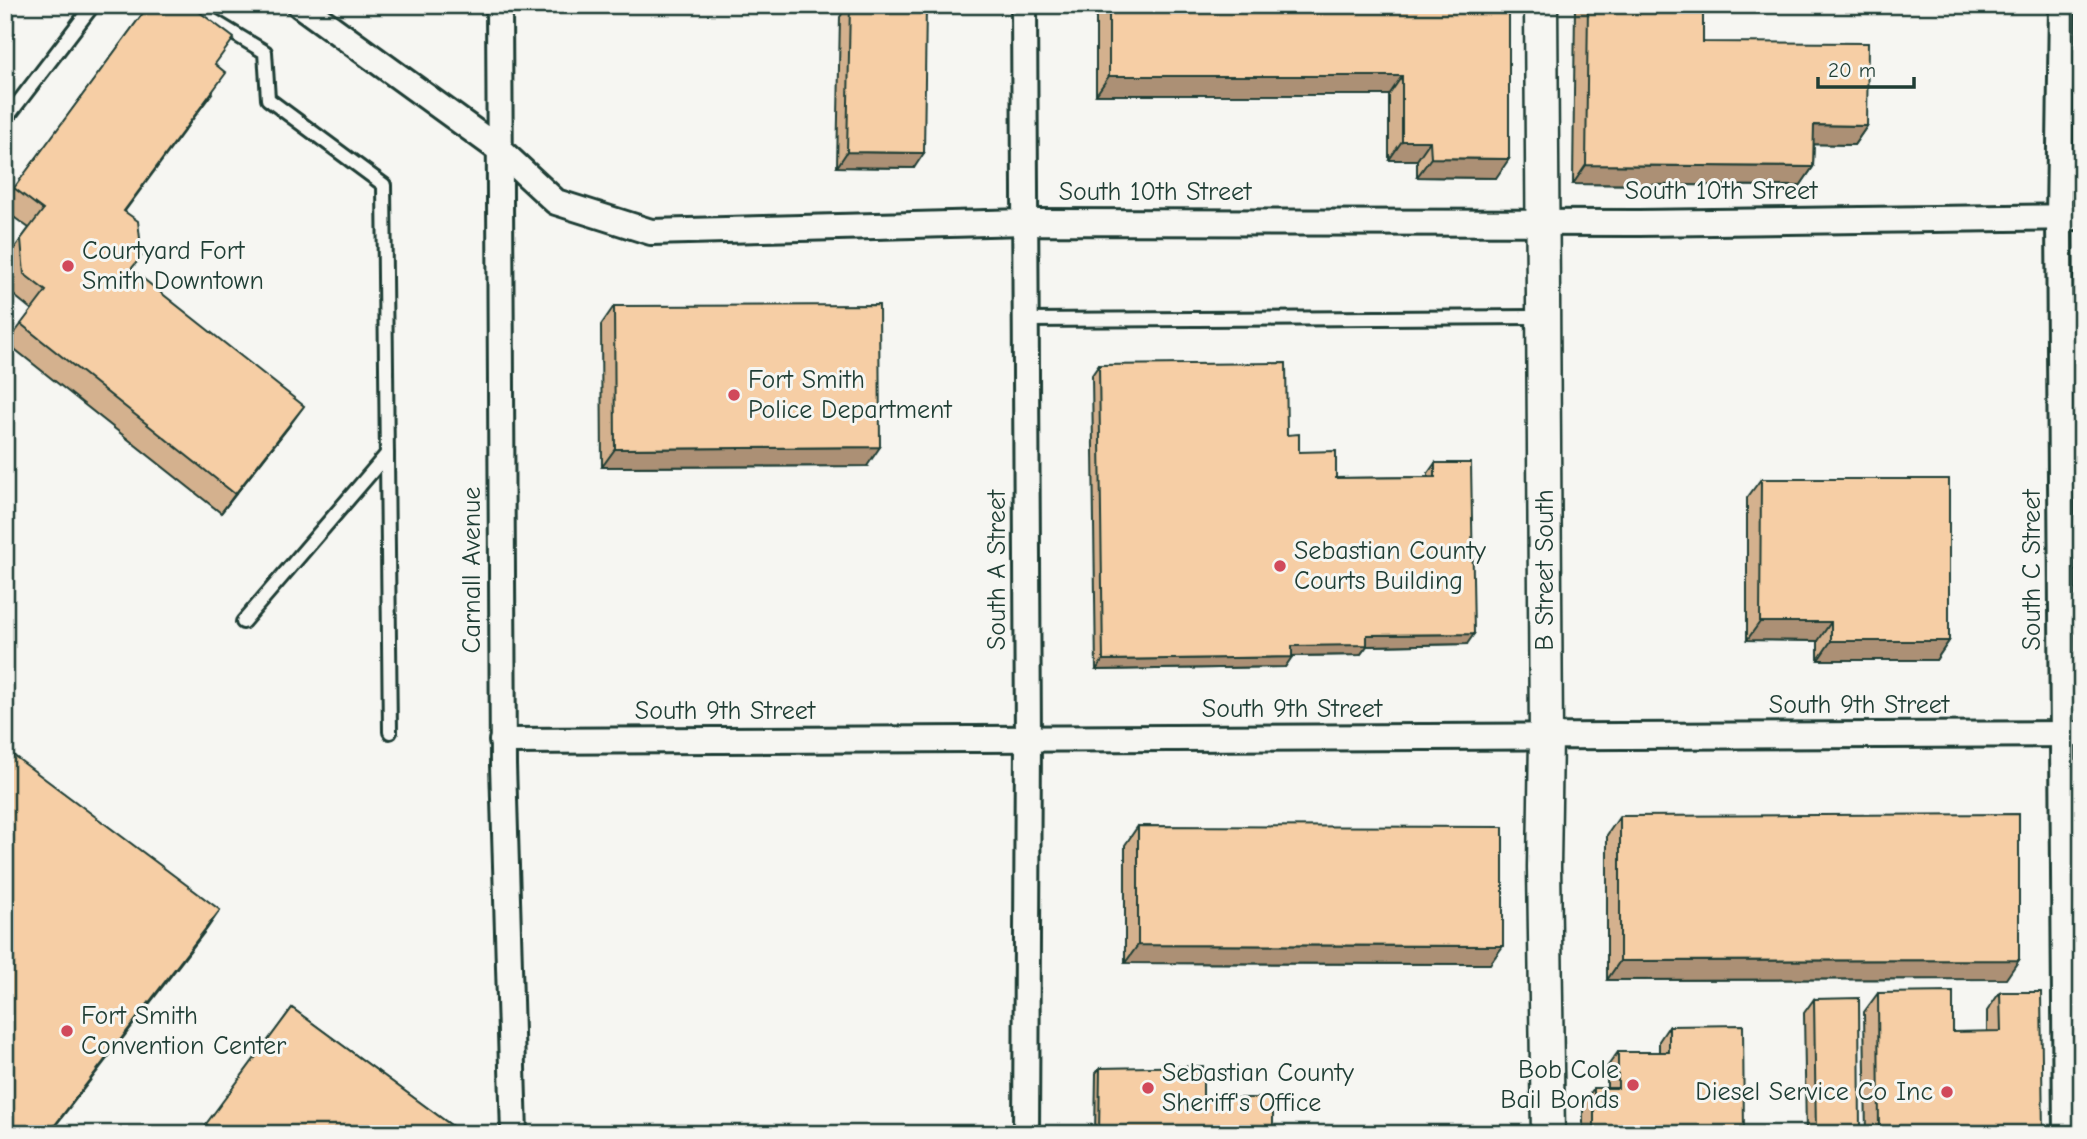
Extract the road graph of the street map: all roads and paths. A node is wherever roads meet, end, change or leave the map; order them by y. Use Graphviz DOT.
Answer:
graph roads {
  1 [pos="93,5"];
  2 [pos="187,5"];
  3 [pos="300,5"];
  4 [pos="499,5"];
  5 [pos="1024,5"];
  6 [pos="1541,5"];
  7 [pos="2062,5"];
  8 [pos="5,120"];
  9 [pos="500,150"];
  10 [pos="2071,218"];
  11 [pos="1542,221"];
  12 [pos="1025,222"];
  13 [pos="1543,317"];
  14 [pos="1025,320"];
  15 [pos="387,454"];
  16 [pos="243,622"];
  17 [pos="390,732"];
  18 [pos="2073,734"];
  19 [pos="1546,737"];
  20 [pos="1028,740"];
  21 [pos="502,741"];
  22 [pos="514,1134"];
  23 [pos="1026,1134"];
  24 [pos="1548,1134"];
  25 [pos="2066,1134"];
  1 -- 8 [label="lane"];
  2 -- 15 [label="lane"];
  3 -- 9 [label="street, South 10th Street"];
  4 -- 9 [label="street, Carnall Avenue"];
  5 -- 12 [label="street, South A Street"];
  6 -- 11 [label="street, B Street South"];
  7 -- 10 [label="street, South C Street"];
  9 -- 12 [label="street, South 10th Street"];
  9 -- 21 [label="street, Carnall Avenue"];
  10 -- 11 [label="street, South 10th Street"];
  10 -- 18 [label="street, South C Street"];
  11 -- 12 [label="street, South 10th Street"];
  11 -- 13 [label="street, B Street South"];
  12 -- 14 [label="street, South A Street"];
  13 -- 14 [label="lane"];
  13 -- 19 [label="street, B Street South"];
  14 -- 20 [label="street, South A Street"];
  15 -- 16 [label="lane"];
  15 -- 17 [label="lane"];
  18 -- 19 [label="street, South 9th Street"];
  18 -- 25 [label="street, South C Street"];
  19 -- 20 [label="street, South 9th Street"];
  19 -- 24 [label="street, B Street South"];
  20 -- 21 [label="street, South 9th Street"];
  20 -- 23 [label="street, South A Street"];
  21 -- 22 [label="street, Carnall Avenue"];
}
